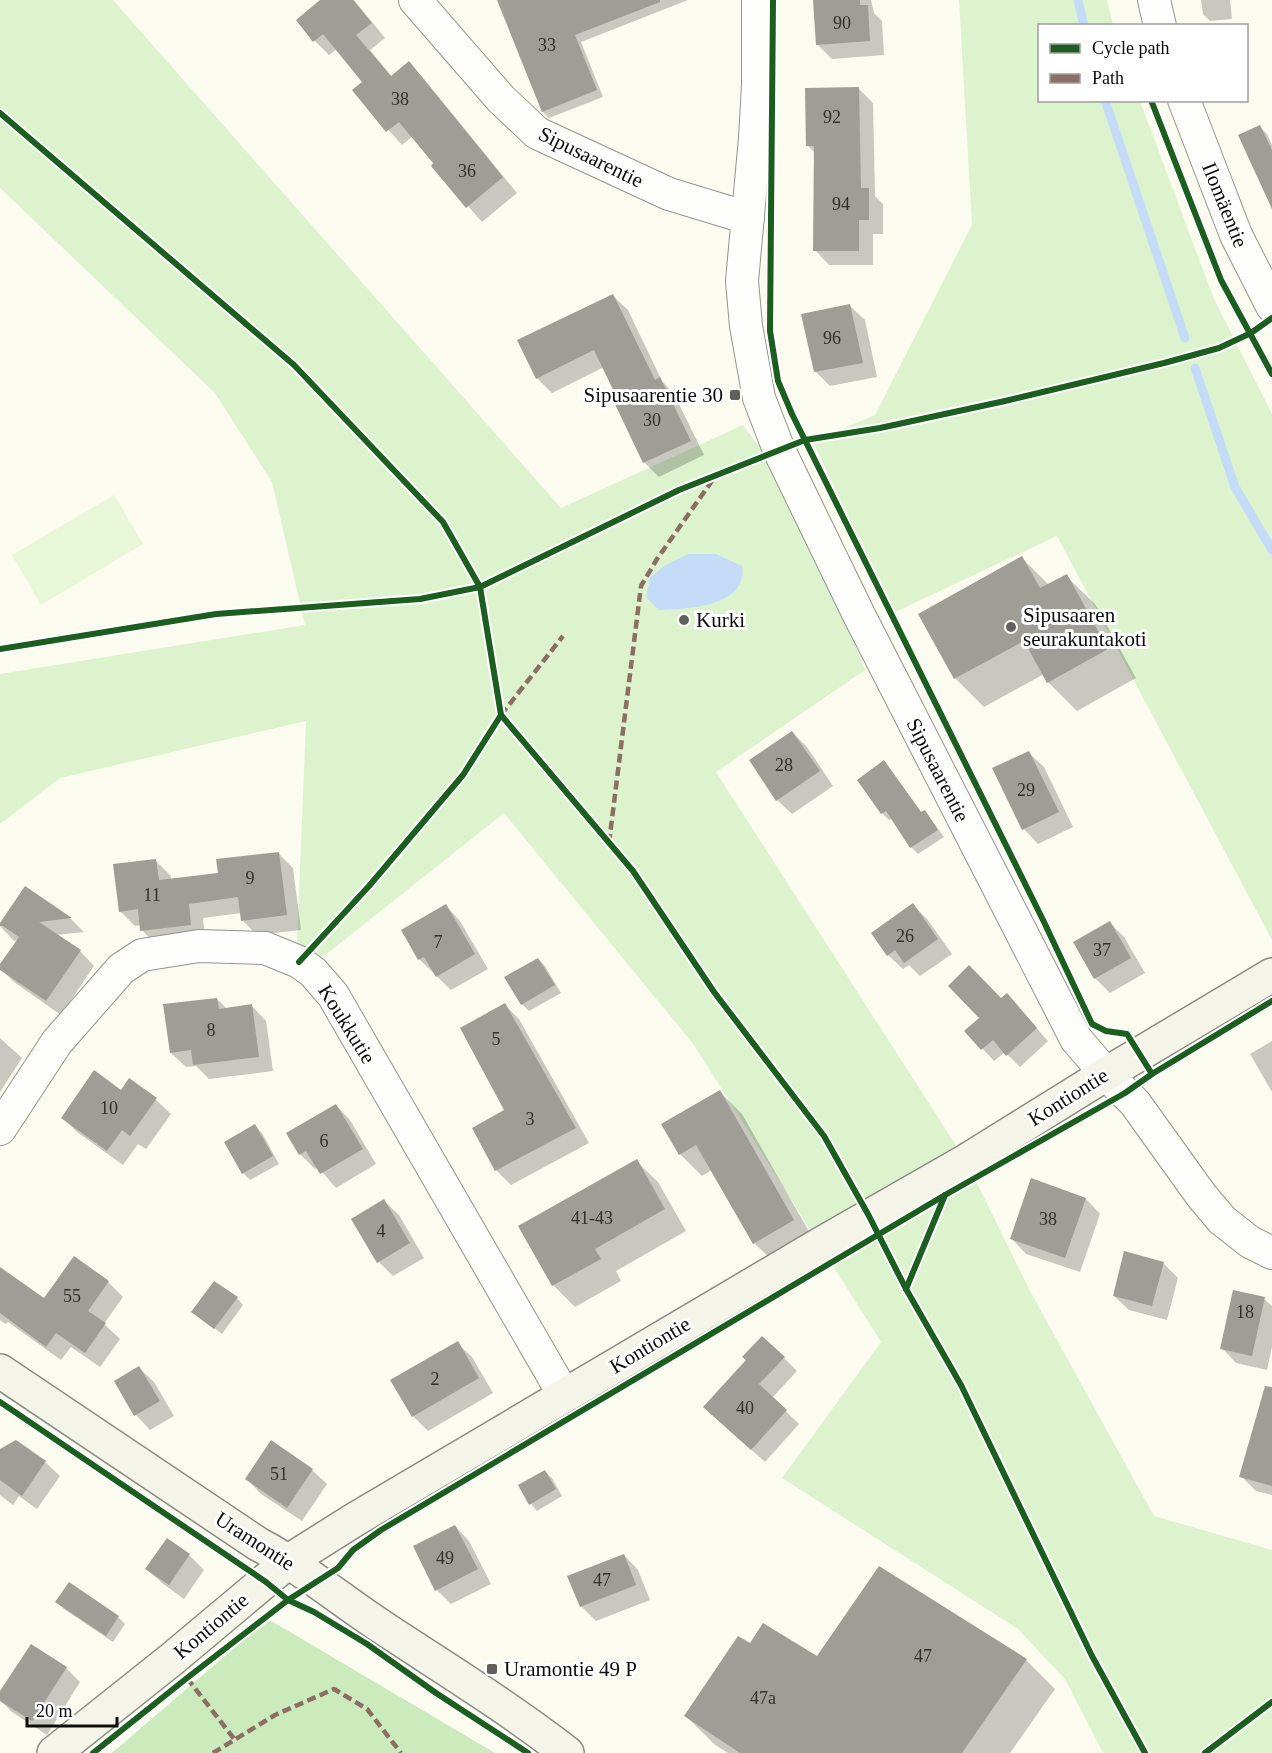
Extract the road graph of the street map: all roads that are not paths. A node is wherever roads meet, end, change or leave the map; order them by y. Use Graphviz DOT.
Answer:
graph roads {
  1 [pos="415,0"];
  2 [pos="758,0"];
  3 [pos="1154,0"];
  4 [pos="1160,24"];
  5 [pos="1185,102"];
  6 [pos="748,218"];
  7 [pos="1272,306"];
  8 [pos="1272,975"];
  9 [pos="1106,1074"];
  10 [pos="0,1129"];
  11 [pos="1272,1253"];
  12 [pos="0,1371"];
  13 [pos="564,1395"];
  14 [pos="289,1561"];
  15 [pos="54,1753"];
  16 [pos="567,1753"];
  1 -- 6 [label="street, Sipusaarentie"];
  2 -- 6 [label="street, Sipusaarentie"];
  3 -- 4 [label="street"];
  5 -- 7 [label="street, Ilomäentie"];
  6 -- 9 [label="street, Sipusaarentie"];
  8 -- 9 [label="street, Kontiontie"];
  9 -- 11 [label="street, Sipusaarentie"];
  9 -- 13 [label="street, Kontiontie"];
  10 -- 13 [label="street, Koukkutie"];
  12 -- 14 [label="street, Uramontie"];
  13 -- 14 [label="street, Kontiontie"];
  14 -- 15 [label="street, Kontiontie"];
  14 -- 16 [label="street, Uramontie"];
}
